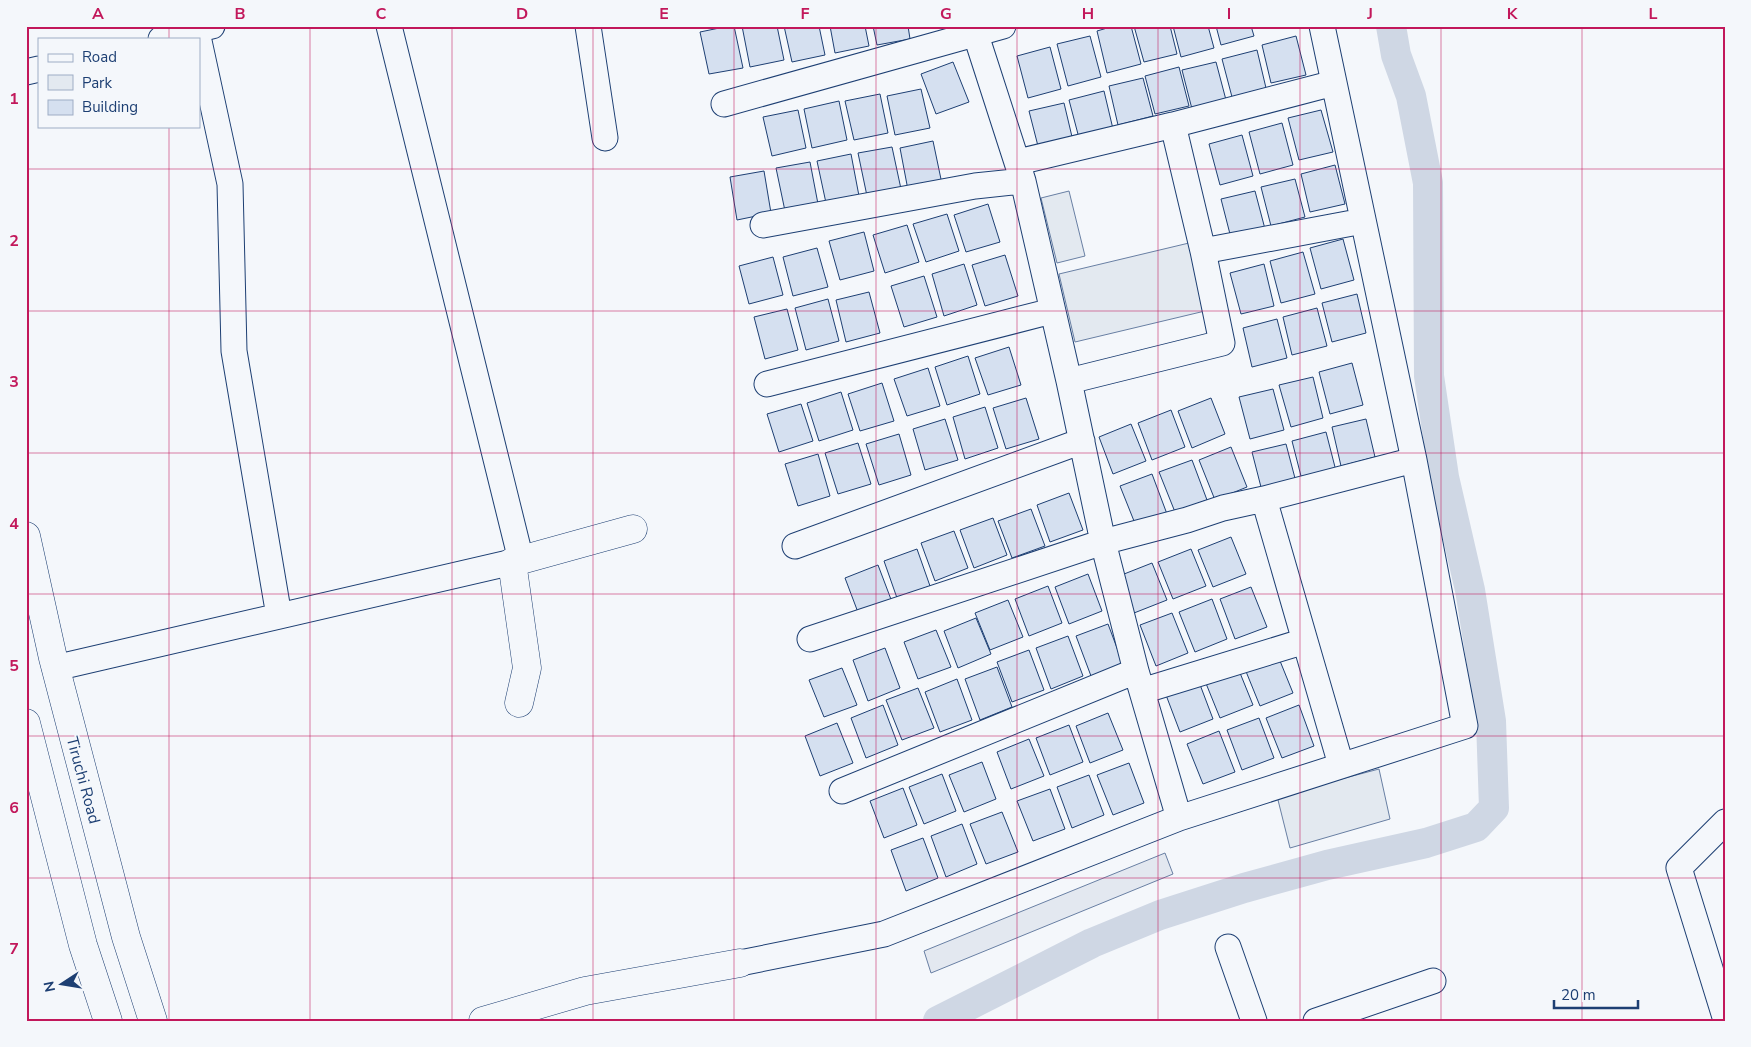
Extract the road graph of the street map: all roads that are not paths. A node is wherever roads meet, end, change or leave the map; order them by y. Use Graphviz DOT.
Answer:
graph roads {
  1 [pos="389,26"];
  2 [pos="588,26"];
  3 [pos="1003,26"];
  4 [pos="1322,26"];
  5 [pos="974,30"];
  6 [pos="201,34"];
  7 [pos="169,38"];
  8 [pos="1334,83"];
  9 [pos="724,104"];
  10 [pos="1173,125"];
  11 [pos="605,138"];
  12 [pos="1021,171"];
  13 [pos="1362,220"];
  14 [pos="763,225"];
  15 [pos="1203,251"];
  16 [pos="1052,311"];
  17 [pos="1069,381"];
  18 [pos="766,384"];
  19 [pos="1082,441"];
  20 [pos="1414,460"];
  21 [pos="1264,499"];
  22 [pos="633,529"];
  23 [pos="26,536"];
  24 [pos="1103,542"];
  25 [pos="795,546"];
  26 [pos="517,561"];
  27 [pos="279,616"];
  28 [pos="810,639"];
  29 [pos="1305,642"];
  30 [pos="55,668"];
  31 [pos="1139,681"];
  32 [pos="519,703"];
  33 [pos="26,723"];
  34 [pos="1341,765"];
  35 [pos="842,791"];
  36 [pos="1178,818"];
  37 [pos="1725,822"];
  38 [pos="1228,947"];
  39 [pos="740,963"];
  40 [pos="1433,981"];
  41 [pos="1725,1017"];
  42 [pos="108,1021"];
  43 [pos="153,1021"];
  44 [pos="483,1021"];
  45 [pos="1254,1021"];
  46 [pos="1316,1021"];
  1 -- 26 [label="street"];
  2 -- 11 [label="street"];
  3 -- 5 [label="street"];
  4 -- 8 [label="street"];
  5 -- 9 [label="street"];
  5 -- 12 [label="street"];
  6 -- 7 [label="street"];
  6 -- 27 [label="street"];
  8 -- 10 [label="street"];
  8 -- 13 [label="street"];
  10 -- 12 [label="street"];
  10 -- 15 [label="street"];
  12 -- 14 [label="street"];
  12 -- 16 [label="street"];
  13 -- 15 [label="street"];
  13 -- 20 [label="street"];
  15 -- 17 [label="street"];
  16 -- 17 [label="street"];
  16 -- 18 [label="street"];
  17 -- 19 [label="street"];
  19 -- 24 [label="street"];
  19 -- 25 [label="street"];
  20 -- 21 [label="street"];
  20 -- 34 [label="street"];
  21 -- 24 [label="street"];
  21 -- 29 [label="street"];
  22 -- 26 [label="main road"];
  23 -- 30 [label="main road, Tiruchi Road"];
  24 -- 28 [label="street"];
  24 -- 31 [label="street"];
  26 -- 27 [label="street"];
  26 -- 32 [label="main road"];
  27 -- 30 [label="street"];
  29 -- 31 [label="street"];
  29 -- 34 [label="street"];
  30 -- 43 [label="main road, Tiruchi Road"];
  31 -- 35 [label="street"];
  31 -- 36 [label="street"];
  33 -- 42 [label="main road"];
  34 -- 36 [label="street"];
  36 -- 39 [label="street"];
  37 -- 41 [label="street"];
  38 -- 45 [label="street"];
  39 -- 44 [label="main road"];
  40 -- 46 [label="street"];
}
